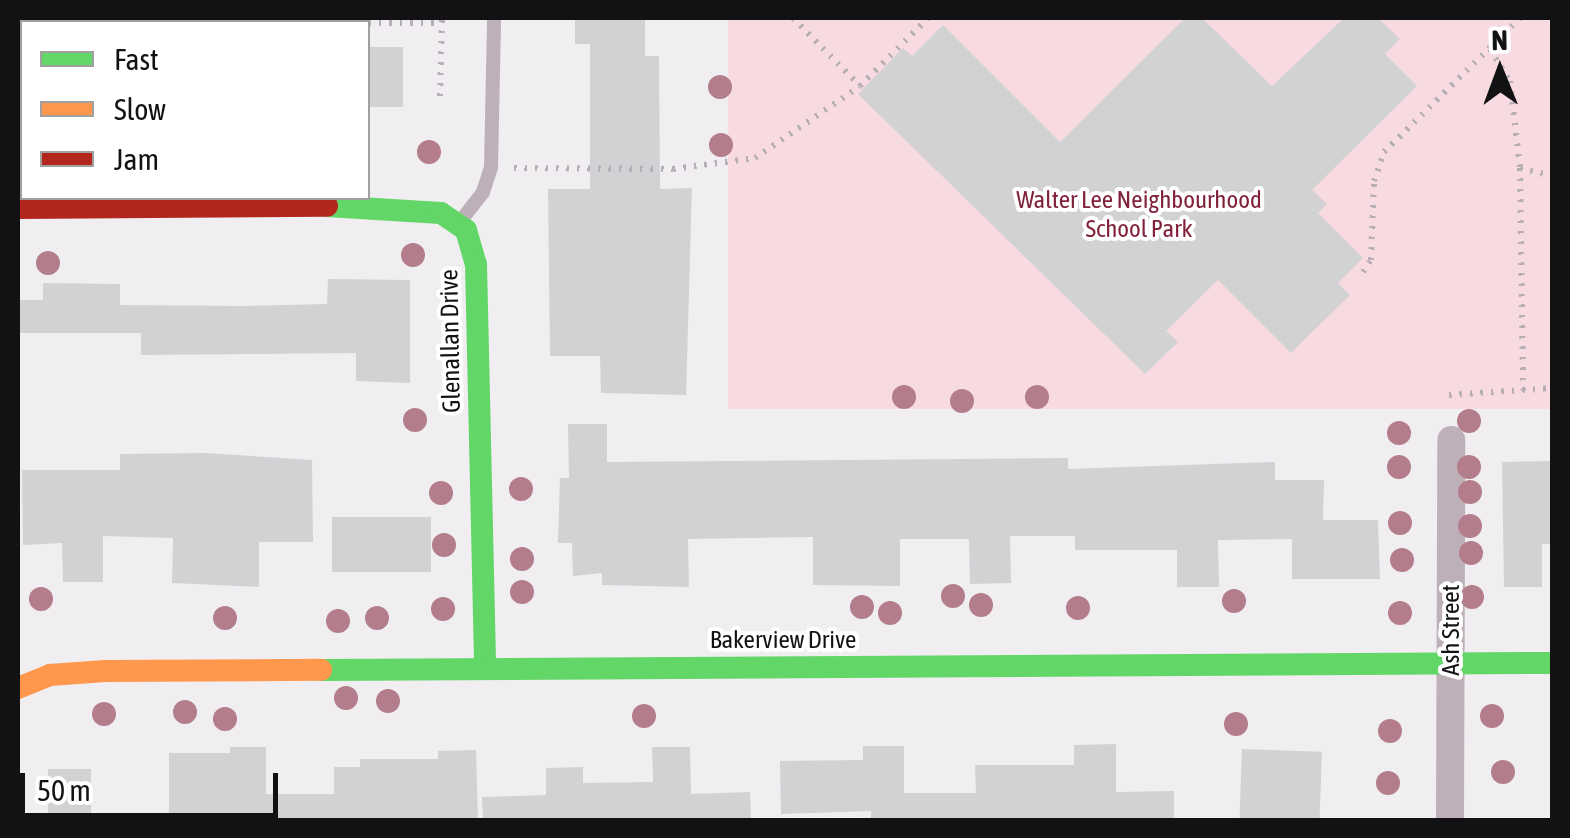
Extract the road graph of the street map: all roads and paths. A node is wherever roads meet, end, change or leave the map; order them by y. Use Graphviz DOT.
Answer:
graph roads {
  1 [pos="494,18"];
  2 [pos="793,18"];
  3 [pos="928,18"];
  4 [pos="1520,18"];
  5 [pos="442,20"];
  6 [pos="370,22"];
  7 [pos="1490,50"];
  8 [pos="860,86"];
  9 [pos="440,96"];
  10 [pos="491,168"];
  11 [pos="1520,168"];
  12 [pos="1552,176"];
  13 [pos="18,208"];
  14 [pos="459,224"];
  15 [pos="1363,272"];
  16 [pos="1552,388"];
  17 [pos="1523,390"];
  18 [pos="1450,395"];
  19 [pos="1451,440"];
  20 [pos="1450,662"];
  21 [pos="1552,663"];
  22 [pos="484,668"];
  23 [pos="18,688"];
  24 [pos="1450,820"];
  1 -- 10 [label="lane"];
  2 -- 8 [label="path"];
  3 -- 8 [label="path"];
  4 -- 7 [label="path"];
  5 -- 6 [label="path"];
  5 -- 9 [label="path"];
  7 -- 11 [label="path"];
  7 -- 15 [label="path"];
  8 -- 10 [label="path"];
  10 -- 14 [label="lane"];
  11 -- 12 [label="path"];
  11 -- 17 [label="path"];
  13 -- 14 [label="street"];
  14 -- 22 [label="street, Glenallan Drive"];
  16 -- 17 [label="path"];
  17 -- 18 [label="path"];
  19 -- 20 [label="street, Ash Street"];
  20 -- 21 [label="street, Bakerview Drive"];
  20 -- 22 [label="street, Bakerview Drive"];
  20 -- 24 [label="street, Ash Street"];
  22 -- 23 [label="street, Bakerview Drive"];
}
